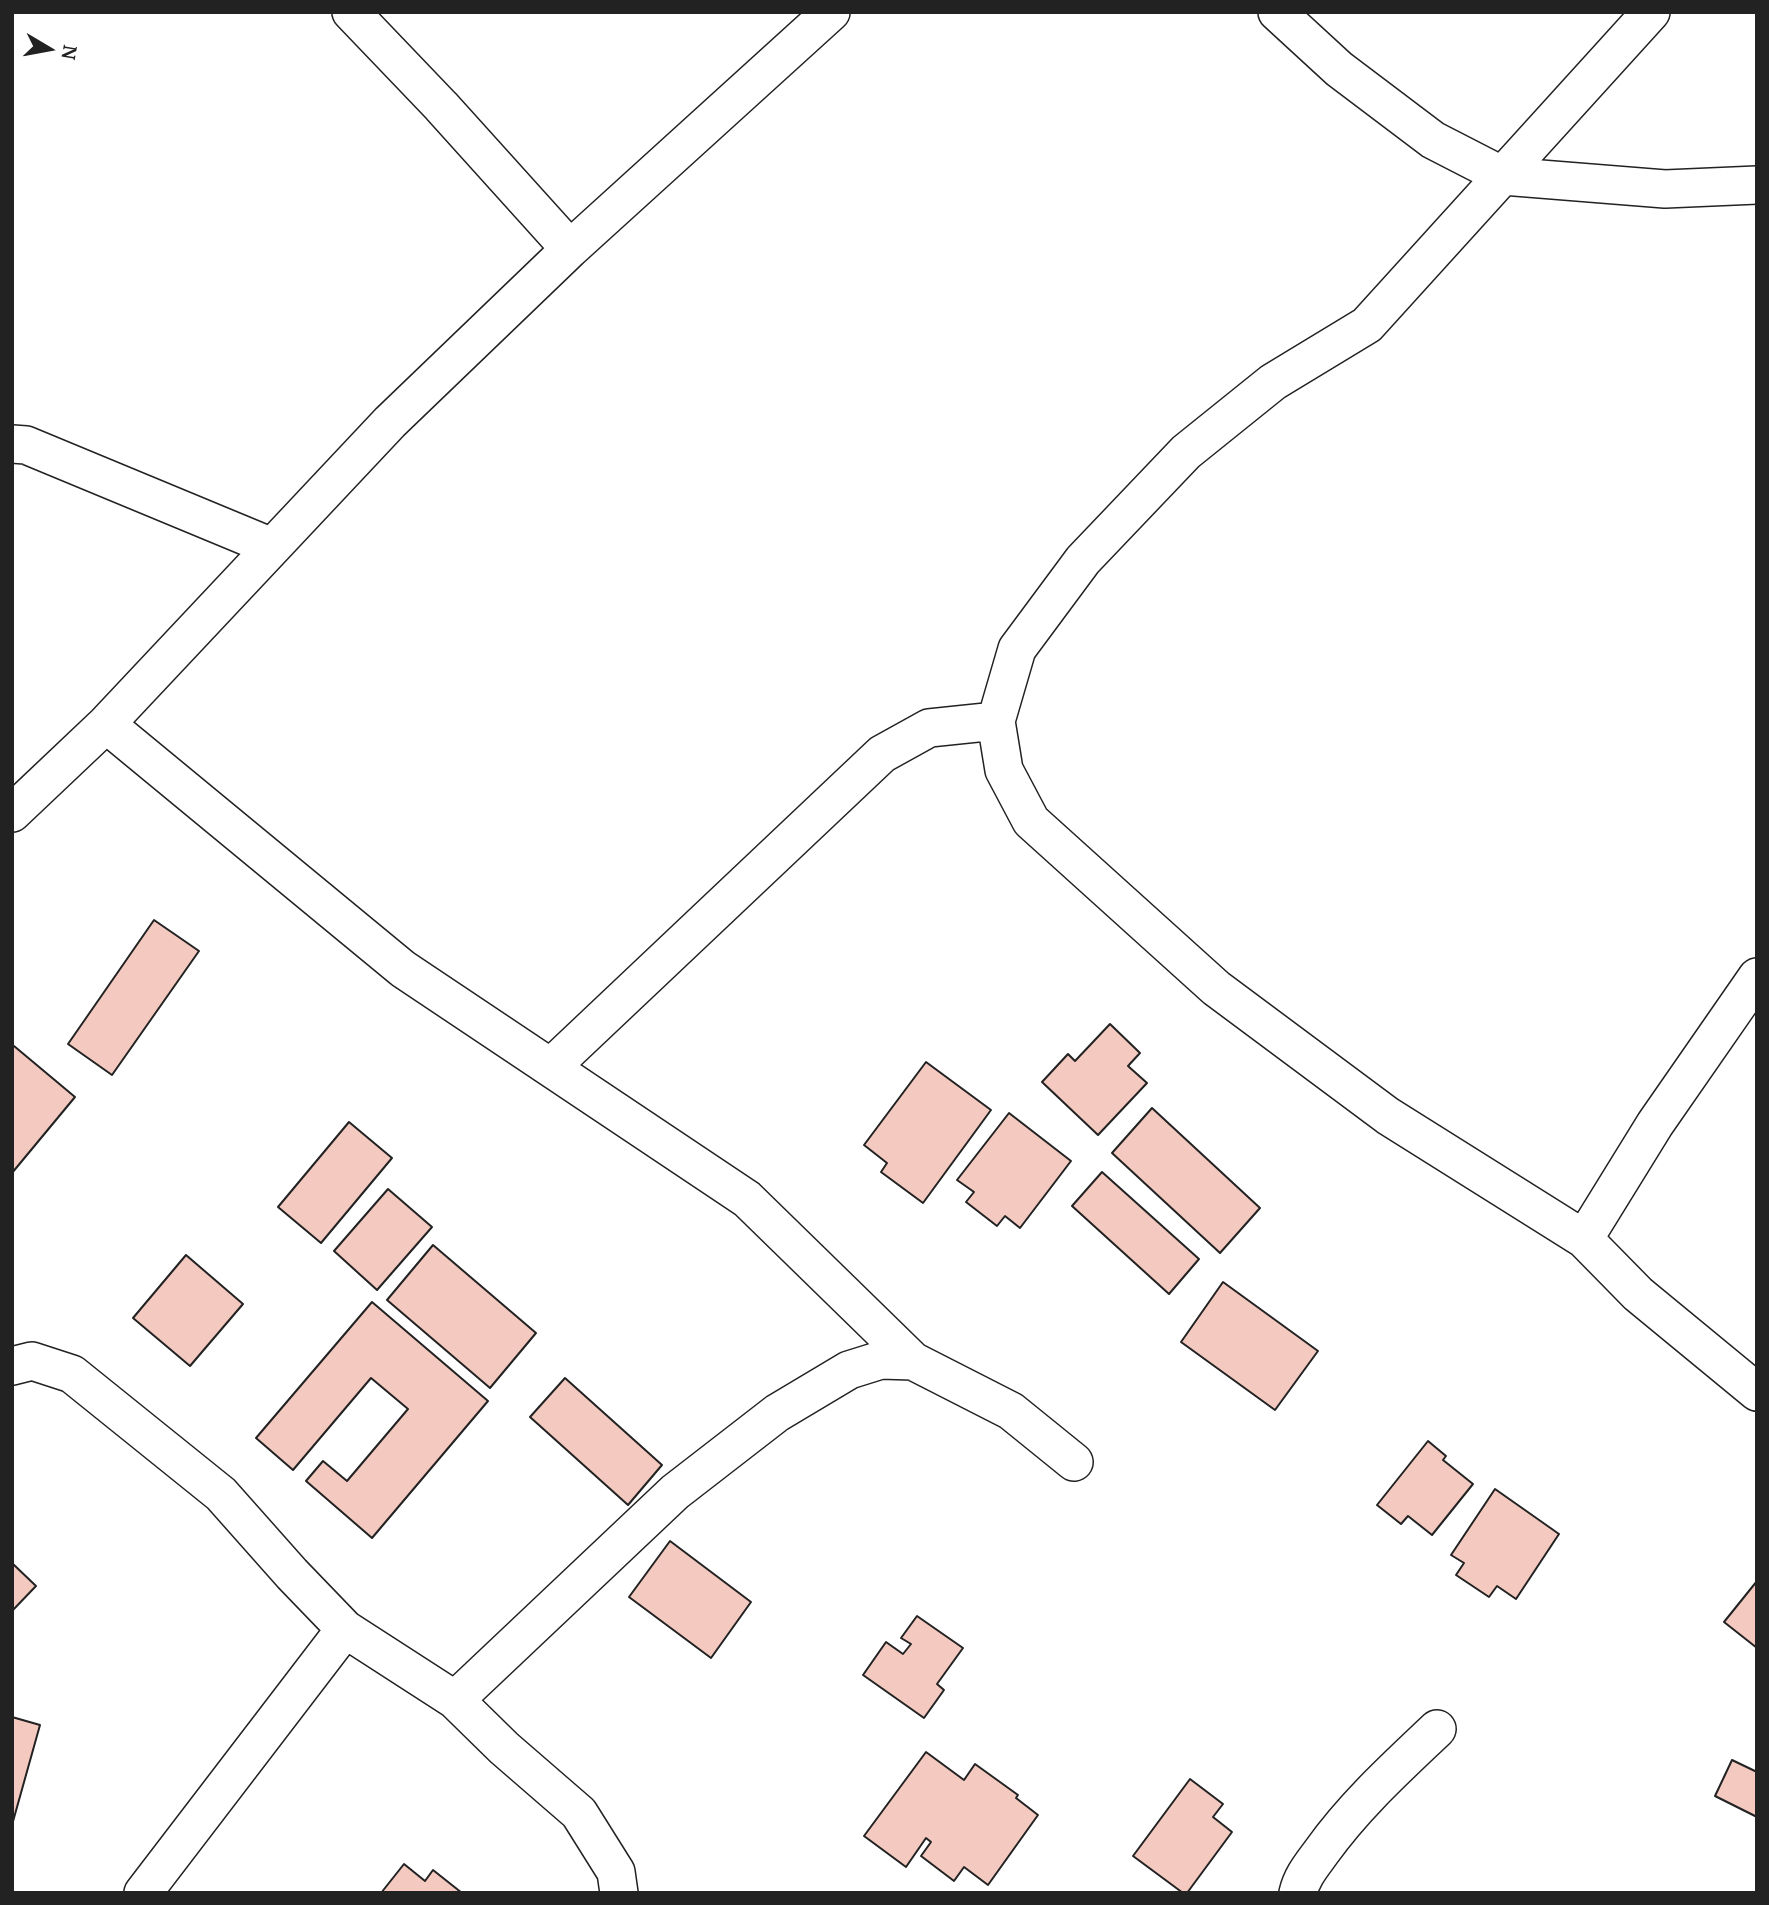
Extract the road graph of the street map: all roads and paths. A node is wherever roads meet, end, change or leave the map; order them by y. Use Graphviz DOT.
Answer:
graph roads {
  1 [pos="351,12"];
  2 [pos="831,12"];
  3 [pos="1277,12"];
  4 [pos="1651,12"];
  5 [pos="1503,176"];
  6 [pos="1757,185"];
  7 [pos="570,249"];
  8 [pos="12,444"];
  9 [pos="272,547"];
  10 [pos="996,721"];
  11 [pos="106,724"];
  12 [pos="12,813"];
  13 [pos="1757,977"];
  14 [pos="551,1067"];
  15 [pos="1584,1239"];
  16 [pos="913,1361"];
  17 [pos="12,1366"];
  18 [pos="1757,1392"];
  19 [pos="1074,1462"];
  20 [pos="345,1629"];
  21 [pos="455,1700"];
  22 [pos="1437,1729"];
  23 [pos="143,1893"];
  24 [pos="620,1893"];
  25 [pos="1298,1893"];
  1 -- 7 [label="street"];
  2 -- 7 [label="street"];
  3 -- 5 [label="street"];
  4 -- 5 [label="street"];
  5 -- 6 [label="street"];
  5 -- 10 [label="street"];
  7 -- 9 [label="street"];
  8 -- 9 [label="street"];
  9 -- 11 [label="street"];
  10 -- 14 [label="street"];
  10 -- 15 [label="street"];
  11 -- 12 [label="street"];
  11 -- 14 [label="street"];
  13 -- 15 [label="street"];
  14 -- 16 [label="street"];
  15 -- 18 [label="street"];
  16 -- 19 [label="street"];
  16 -- 21 [label="street"];
  17 -- 20 [label="street"];
  20 -- 21 [label="street"];
  20 -- 23 [label="street"];
  21 -- 24 [label="street"];
  22 -- 25 [label="street"];
}
